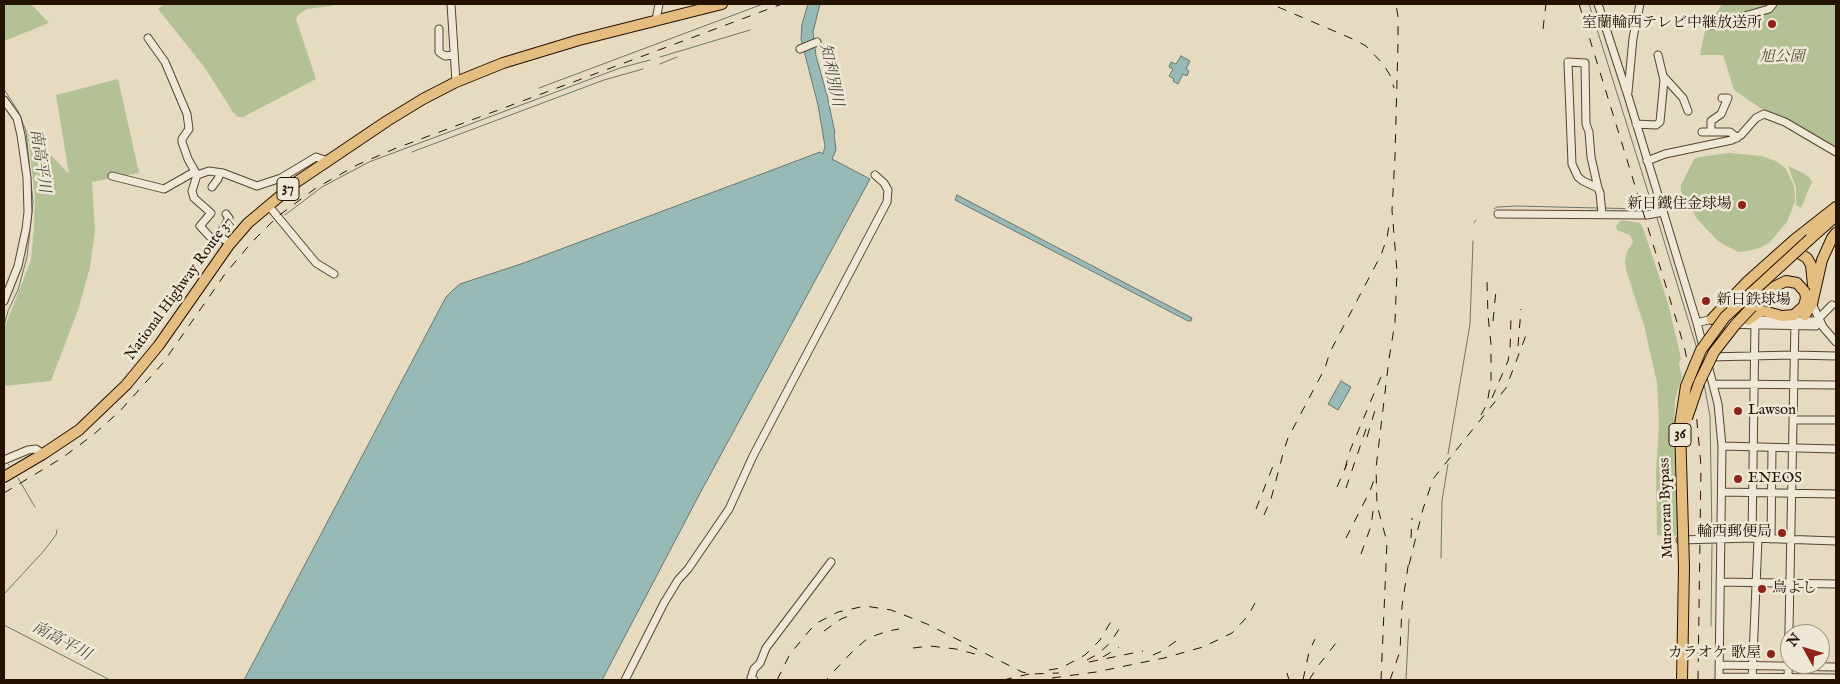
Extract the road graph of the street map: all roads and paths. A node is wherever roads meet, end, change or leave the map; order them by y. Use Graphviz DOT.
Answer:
graph roads {
  1 [pos="451,4"];
  2 [pos="659,4"];
  3 [pos="722,4"];
  4 [pos="1598,4"];
  5 [pos="1640,4"];
  6 [pos="1773,4"];
  7 [pos="656,20"];
  8 [pos="1710,26"];
  9 [pos="440,29"];
  10 [pos="148,38"];
  11 [pos="818,42"];
  12 [pos="800,49"];
  13 [pos="454,55"];
  14 [pos="1658,55"];
  15 [pos="1664,77"];
  16 [pos="456,82"];
  17 [pos="1628,96"];
  18 [pos="1722,98"];
  19 [pos="4,100"];
  20 [pos="1688,111"];
  21 [pos="1636,124"];
  22 [pos="1702,132"];
  23 [pos="1711,132"];
  24 [pos="1737,138"];
  25 [pos="1836,152"];
  26 [pos="327,161"];
  27 [pos="1646,161"];
  28 [pos="196,173"];
  29 [pos="220,173"];
  30 [pos="875,175"];
  31 [pos="112,176"];
  32 [pos="212,187"];
  33 [pos="1598,188"];
  34 [pos="268,205"];
  35 [pos="1836,207"];
  36 [pos="1602,210"];
  37 [pos="1663,212"];
  38 [pos="226,214"];
  39 [pos="1498,214"];
  40 [pos="1836,216"];
  41 [pos="1836,223"];
  42 [pos="1836,233"];
  43 [pos="219,236"];
  44 [pos="1809,238"];
  45 [pos="230,243"];
  46 [pos="334,274"];
  47 [pos="1814,292"];
  48 [pos="4,301"];
  49 [pos="1812,304"];
  50 [pos="1832,305"];
  51 [pos="1712,319"];
  52 [pos="1820,320"];
  53 [pos="1753,322"];
  54 [pos="1795,324"];
  55 [pos="1697,325"];
  56 [pos="1836,342"];
  57 [pos="1793,355"];
  58 [pos="1754,356"];
  59 [pos="1836,356"];
  60 [pos="1706,357"];
  61 [pos="1754,383"];
  62 [pos="1714,384"];
  63 [pos="1793,384"];
  64 [pos="1836,385"];
  65 [pos="1687,418"];
  66 [pos="1793,420"];
  67 [pos="1836,420"];
  68 [pos="1680,439"];
  69 [pos="1722,446"];
  70 [pos="1754,447"];
  71 [pos="1772,448"];
  72 [pos="1793,449"];
  73 [pos="1836,449"];
  74 [pos="43,454"];
  75 [pos="4,460"];
  76 [pos="4,477"];
  77 [pos="1722,492"];
  78 [pos="1753,493"];
  79 [pos="1773,493"];
  80 [pos="1792,494"];
  81 [pos="1836,494"];
  82 [pos="1755,538"];
  83 [pos="1771,539"];
  84 [pos="1680,540"];
  85 [pos="1721,540"];
  86 [pos="1791,540"];
  87 [pos="1836,541"];
  88 [pos="831,562"];
  89 [pos="1720,582"];
  90 [pos="1756,582"];
  91 [pos="1789,582"];
  92 [pos="1836,584"];
  93 [pos="1789,624"];
  94 [pos="1719,665"];
  95 [pos="1753,665"];
  96 [pos="1780,667"];
  97 [pos="1719,678"];
  98 [pos="1788,678"];
  99 [pos="1836,678"];
  100 [pos="1752,679"];
  101 [pos="625,680"];
  102 [pos="754,680"];
  103 [pos="1682,680"];
  104 [pos="1688,680"];
  1 -- 13 [label="street"];
  2 -- 7 [label="street"];
  3 -- 7 [label="highway, National Highway Route 37 / 37"];
  4 -- 17 [label="street"];
  5 -- 17 [label="street"];
  6 -- 8 [label="street"];
  7 -- 16 [label="highway, National Highway Route 37 / 37"];
  9 -- 13 [label="street"];
  10 -- 28 [label="street"];
  11 -- 12 [label="street"];
  13 -- 16 [label="street"];
  14 -- 15 [label="street"];
  15 -- 20 [label="street"];
  15 -- 21 [label="street"];
  16 -- 26 [label="highway, National Highway Route 37 / 37"];
  17 -- 21 [label="street"];
  18 -- 23 [label="street"];
  19 -- 48 [label="street"];
  21 -- 27 [label="street"];
  22 -- 23 [label="street"];
  23 -- 24 [label="street"];
  24 -- 25 [label="street"];
  24 -- 27 [label="street"];
  26 -- 29 [label="street"];
  26 -- 34 [label="highway, National Highway Route 37 / 37"];
  27 -- 37 [label="street"];
  28 -- 29 [label="street"];
  28 -- 31 [label="street"];
  28 -- 43 [label="street"];
  29 -- 32 [label="street"];
  30 -- 101 [label="street"];
  33 -- 33 [label="street"];
  33 -- 36 [label="street"];
  34 -- 45 [label="highway, National Highway Route 37 / 37"];
  34 -- 46 [label="street"];
  35 -- 44 [label="highway"];
  36 -- 37 [label="street"];
  36 -- 39 [label="street"];
  37 -- 55 [label="street"];
  38 -- 43 [label="street"];
  40 -- 44 [label="highway, Muroran Bypass / 36"];
  41 -- 44 [label="highway, Muroran Bypass / 36"];
  42 -- 47 [label="highway"];
  43 -- 45 [label="street"];
  44 -- 51 [label="highway"];
  44 -- 65 [label="highway, Muroran Bypass / 36, bridge"];
  44 -- 68 [label="highway, Muroran Bypass / 36, bridge"];
  45 -- 74 [label="highway, National Highway Route 37 / 37"];
  47 -- 49 [label="highway"];
  47 -- 68 [label="highway, bridge"];
  49 -- 52 [label="street"];
  49 -- 54 [label="highway"];
  50 -- 52 [label="street"];
  51 -- 53 [label="street"];
  51 -- 55 [label="street"];
  52 -- 54 [label="street"];
  52 -- 56 [label="street"];
  53 -- 54 [label="street"];
  53 -- 55 [label="street"];
  53 -- 58 [label="street"];
  53 -- 65 [label="highway, bridge"];
  54 -- 57 [label="street"];
  55 -- 60 [label="street"];
  57 -- 58 [label="street"];
  57 -- 59 [label="street"];
  57 -- 63 [label="street"];
  58 -- 60 [label="street"];
  58 -- 61 [label="street"];
  60 -- 62 [label="street"];
  61 -- 62 [label="street"];
  61 -- 63 [label="street"];
  61 -- 70 [label="street"];
  62 -- 69 [label="street"];
  63 -- 64 [label="street"];
  63 -- 66 [label="street"];
  65 -- 104 [label="highway, Muroran Bypass / 36"];
  66 -- 67 [label="street"];
  66 -- 72 [label="street"];
  68 -- 103 [label="highway, Muroran Bypass / 36, bridge"];
  69 -- 70 [label="street"];
  69 -- 77 [label="street"];
  70 -- 71 [label="street"];
  70 -- 78 [label="street"];
  71 -- 72 [label="street"];
  71 -- 79 [label="street"];
  72 -- 73 [label="street"];
  72 -- 80 [label="street"];
  74 -- 75 [label="street"];
  74 -- 76 [label="highway, National Highway Route 37 / 37"];
  77 -- 78 [label="street"];
  77 -- 85 [label="street"];
  78 -- 79 [label="street"];
  78 -- 82 [label="street"];
  79 -- 80 [label="street"];
  79 -- 83 [label="street"];
  80 -- 81 [label="street"];
  80 -- 86 [label="street"];
  82 -- 83 [label="street"];
  82 -- 85 [label="street"];
  82 -- 90 [label="street"];
  83 -- 86 [label="street"];
  84 -- 85 [label="street"];
  85 -- 89 [label="street"];
  86 -- 87 [label="street"];
  86 -- 91 [label="street"];
  88 -- 102 [label="street"];
  89 -- 90 [label="street"];
  89 -- 94 [label="street"];
  90 -- 91 [label="street"];
  90 -- 95 [label="street"];
  91 -- 92 [label="street"];
  91 -- 93 [label="street"];
  94 -- 95 [label="street"];
  94 -- 97 [label="street"];
  95 -- 96 [label="street"];
  95 -- 100 [label="street"];
  97 -- 100 [label="street"];
  98 -- 99 [label="street"];
  98 -- 100 [label="street"];
}
